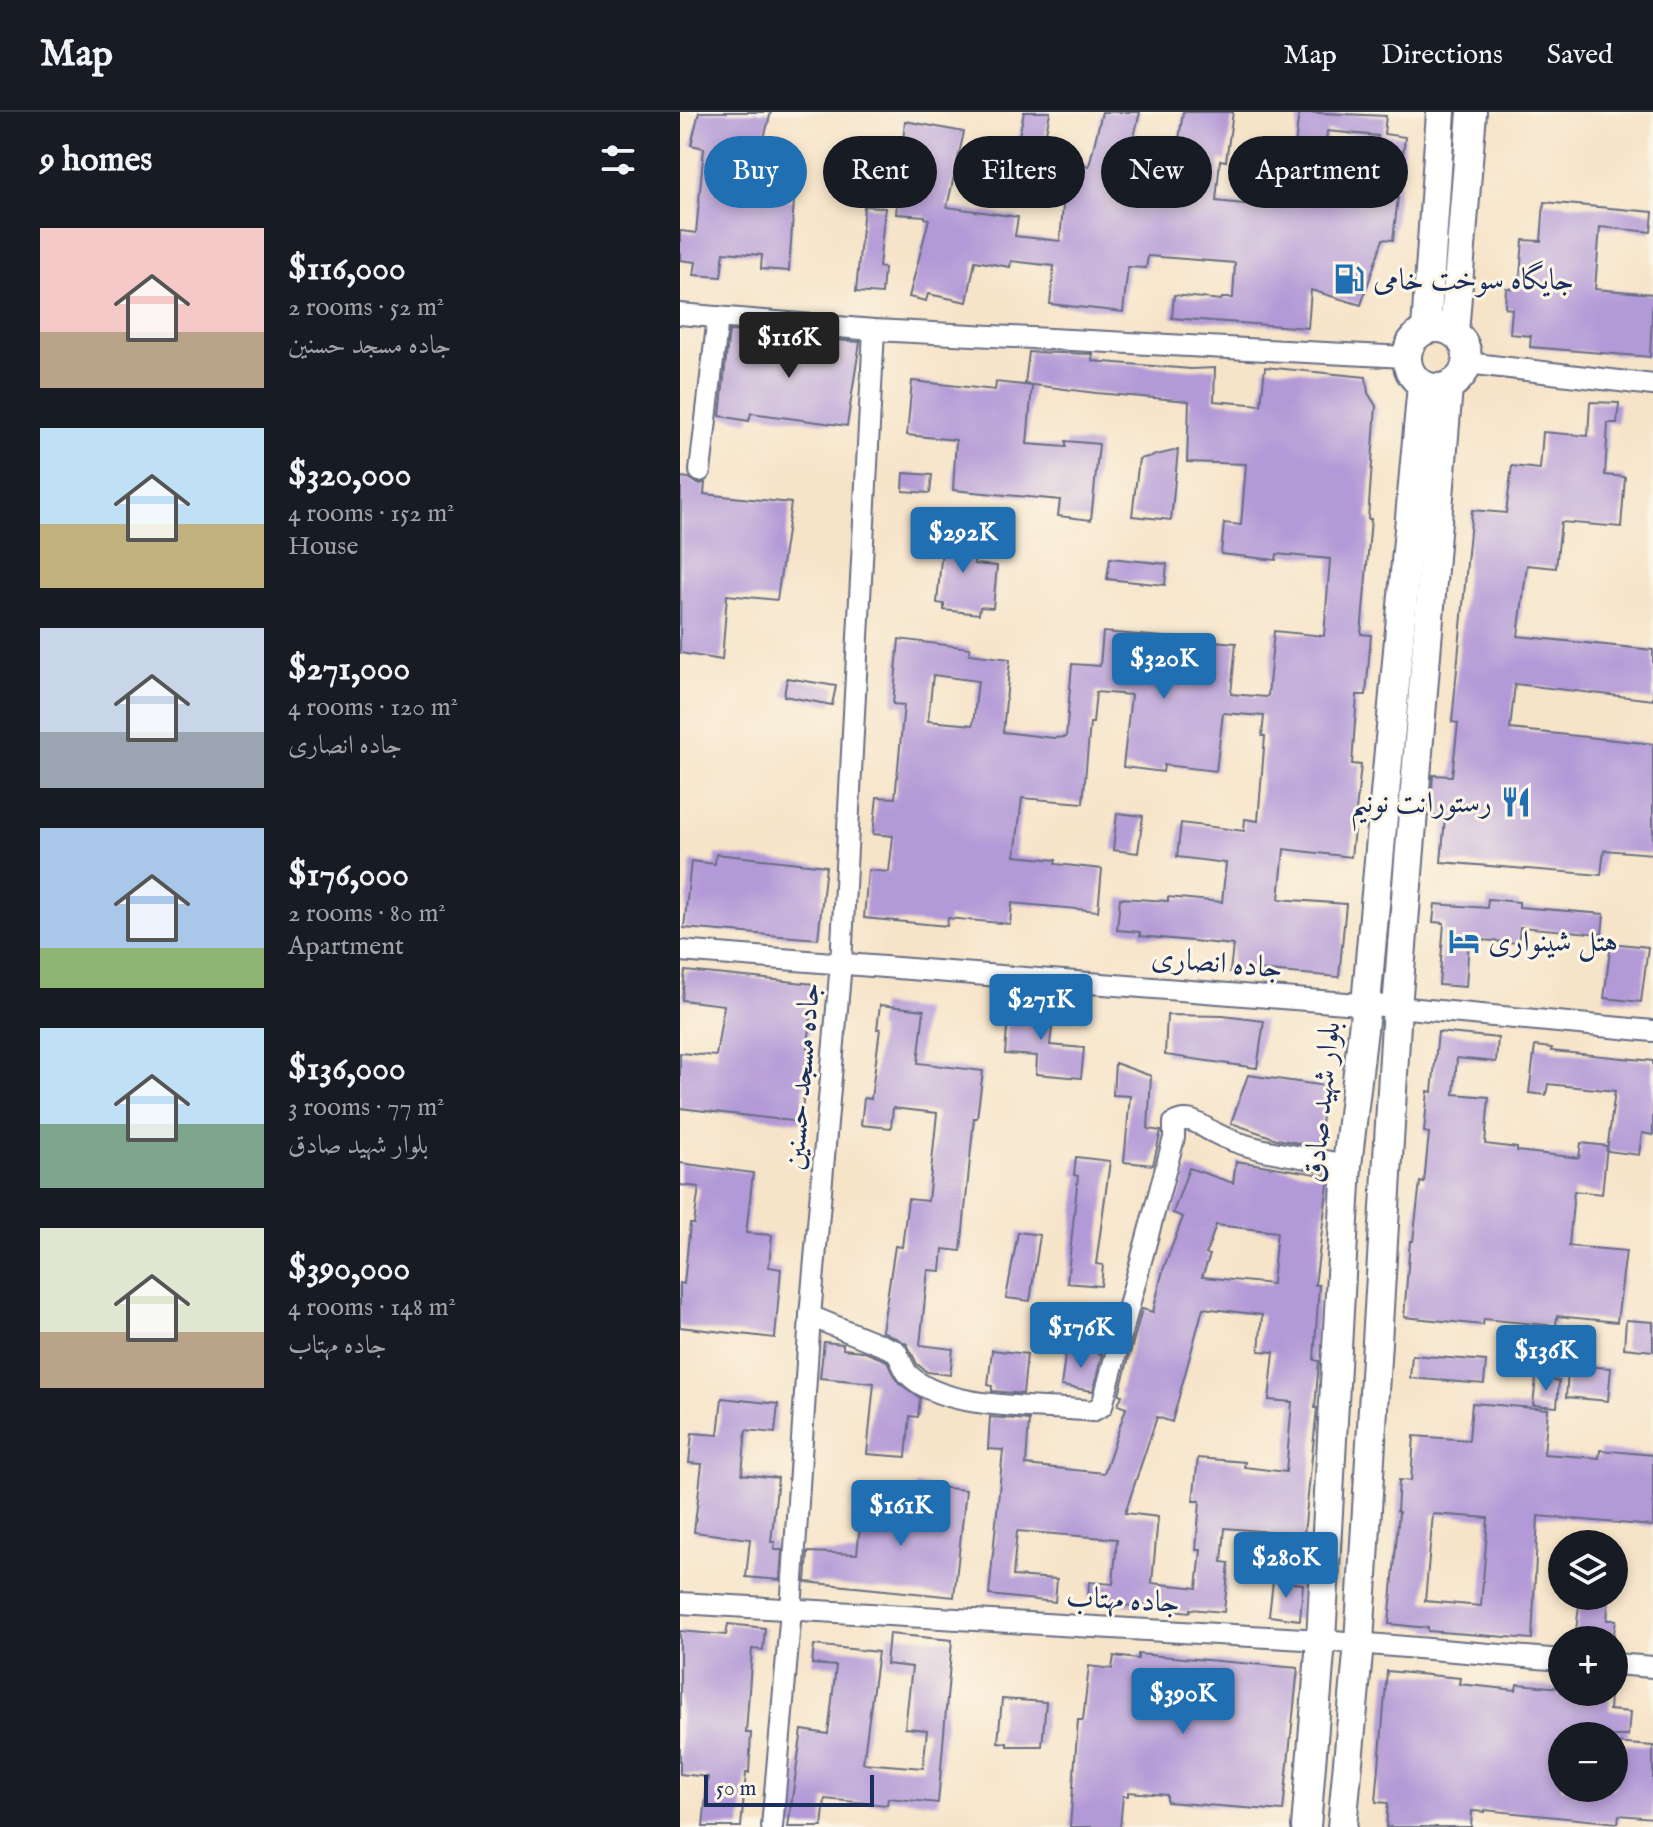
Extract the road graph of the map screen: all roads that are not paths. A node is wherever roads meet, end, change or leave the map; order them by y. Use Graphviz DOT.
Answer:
graph roads {
  1 [pos="1441,112"];
  2 [pos="1472,112"];
  3 [pos="680,314"];
  4 [pos="718,317"];
  5 [pos="874,330"];
  6 [pos="1440,331"];
  7 [pos="1406,357"];
  8 [pos="1467,363"];
  9 [pos="1653,385"];
  10 [pos="1435,386"];
  11 [pos="700,471"];
  12 [pos="680,951"];
  13 [pos="841,963"];
  14 [pos="1366,1004"];
  15 [pos="1397,1007"];
  16 [pos="1653,1031"];
  17 [pos="1347,1165"];
  18 [pos="810,1316"];
  19 [pos="680,1603"];
  20 [pos="791,1610"];
  21 [pos="1321,1640"];
  22 [pos="1359,1643"];
  23 [pos="1548,1659"];
  24 [pos="1628,1665"];
  25 [pos="1653,1667"];
  26 [pos="772,1827"];
  27 [pos="1306,1827"];
  28 [pos="1342,1827"];
  1 -- 6 [label="main road"];
  2 -- 6 [label="main road"];
  3 -- 4 [label="street"];
  4 -- 5 [label="street"];
  4 -- 11 [label="street"];
  5 -- 7 [label="street"];
  5 -- 13 [label="street, جاده مسجد حسنین"];
  6 -- 7 [label="main road"];
  6 -- 8 [label="main road"];
  7 -- 10 [label="main road"];
  8 -- 9 [label="street"];
  8 -- 10 [label="main road"];
  10 -- 14 [label="main road, بلوار شهید صادق"];
  10 -- 15 [label="main road"];
  12 -- 13 [label="street, جاده انصاری"];
  13 -- 14 [label="street, جاده انصاری"];
  13 -- 18 [label="street, جاده مسجد حسنین"];
  14 -- 15 [label="street, جاده انصاری"];
  14 -- 17 [label="main road, بلوار شهید صادق"];
  15 -- 16 [label="street, جاده انصاری"];
  15 -- 22 [label="main road"];
  17 -- 18 [label="street"];
  17 -- 21 [label="main road, بلوار شهید صادق"];
  18 -- 20 [label="street, جاده مسجد حسنین"];
  19 -- 20 [label="street, جاده مهتاب"];
  20 -- 21 [label="street, جاده مهتاب"];
  20 -- 26 [label="street, جاده مسجد حسنین"];
  21 -- 22 [label="street, جاده مهتاب"];
  21 -- 27 [label="main road, بلوار شهید صادق"];
  22 -- 23 [label="street, جاده مهتاب"];
  22 -- 28 [label="main road"];
  24 -- 25 [label="street"];
}
